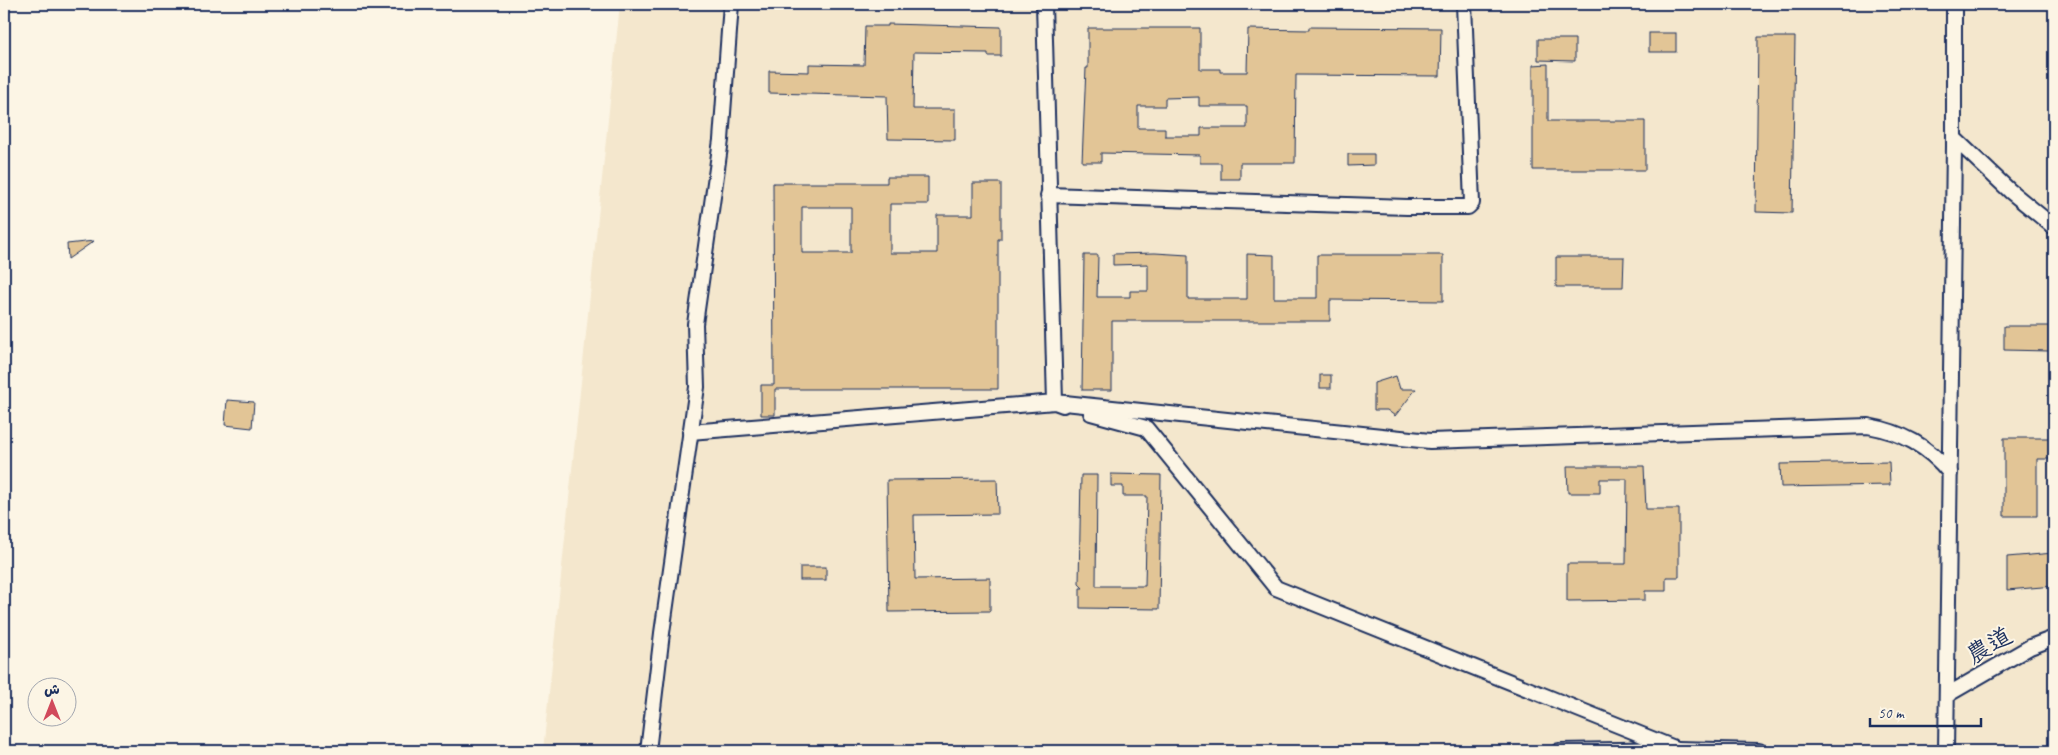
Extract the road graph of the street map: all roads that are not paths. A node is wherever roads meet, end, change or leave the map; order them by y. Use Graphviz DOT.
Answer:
graph roads {
  1 [pos="730,4"];
  2 [pos="1044,4"];
  3 [pos="1464,4"];
  4 [pos="1954,4"];
  5 [pos="1954,138"];
  6 [pos="1048,195"];
  7 [pos="2054,227"];
  8 [pos="1055,402"];
  9 [pos="690,432"];
  10 [pos="1950,473"];
  11 [pos="2054,638"];
  12 [pos="1947,695"];
  13 [pos="1677,749"];
  14 [pos="648,751"];
  15 [pos="1559,751"];
  16 [pos="1759,751"];
  17 [pos="1946,751"];
  1 -- 9 [label="street"];
  2 -- 6 [label="street"];
  3 -- 6 [label="street"];
  4 -- 5 [label="street"];
  5 -- 7 [label="street"];
  5 -- 10 [label="street"];
  6 -- 8 [label="street"];
  8 -- 9 [label="street"];
  8 -- 10 [label="street"];
  8 -- 13 [label="street"];
  9 -- 14 [label="street"];
  10 -- 12 [label="street"];
  11 -- 12 [label="street, 農道"];
  12 -- 17 [label="street"];
  13 -- 15 [label="street"];
  13 -- 16 [label="street"];
}
